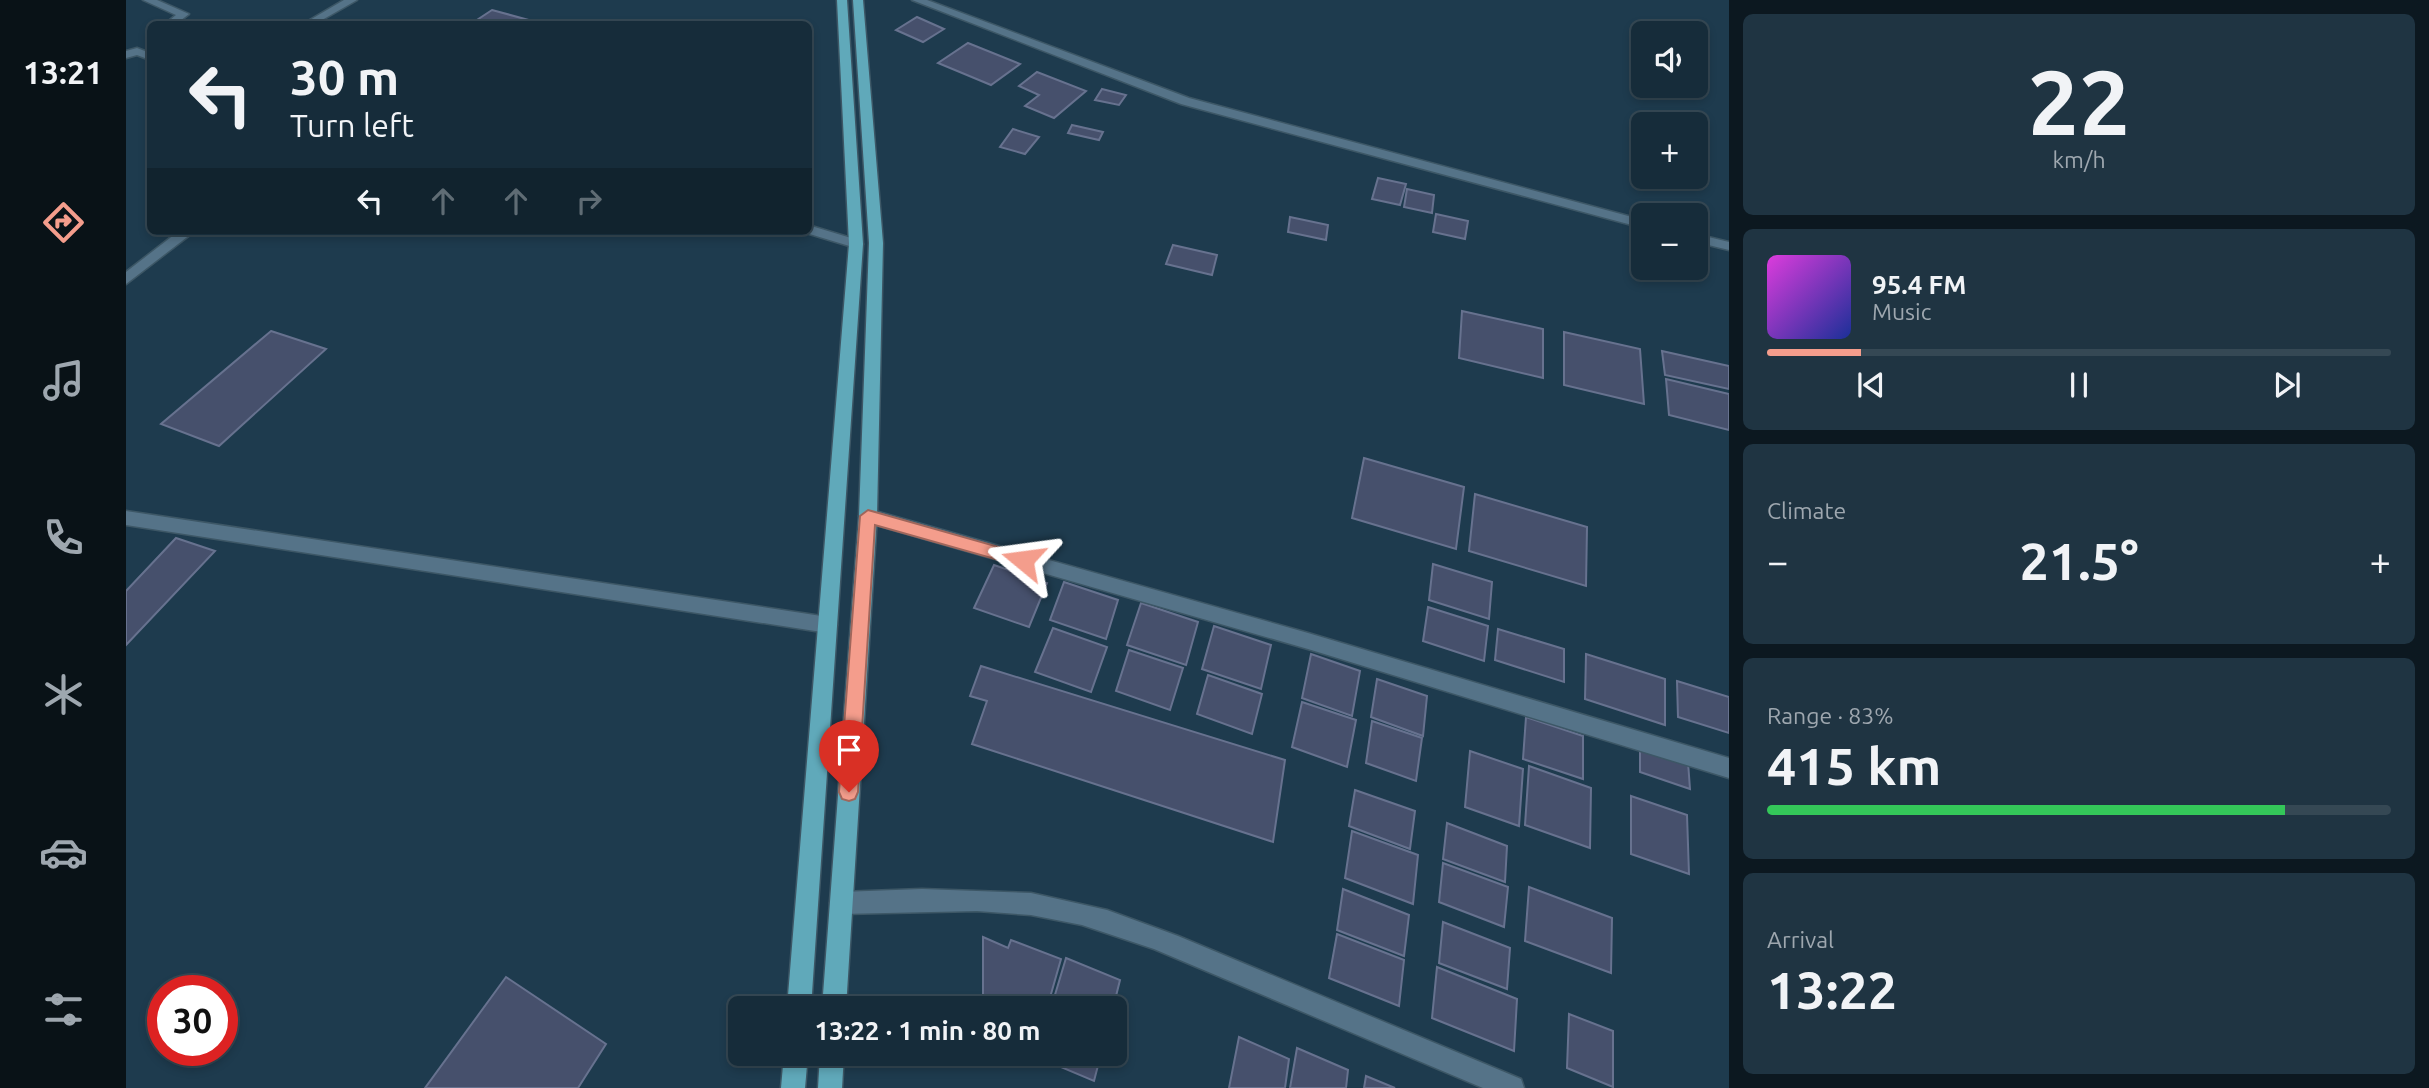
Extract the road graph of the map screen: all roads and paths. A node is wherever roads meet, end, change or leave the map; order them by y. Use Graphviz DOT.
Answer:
graph roads {
  1 [pos="148,0"];
  2 [pos="352,0"];
  3 [pos="842,0"];
  4 [pos="858,0"];
  5 [pos="917,0"];
  6 [pos="174,21"];
  7 [pos="314,21"];
  8 [pos="147,42"];
  9 [pos="131,53"];
  10 [pos="1631,221"];
  11 [pos="812,230"];
  12 [pos="183,235"];
  13 [pos="1708,241"];
  14 [pos="856,244"];
  15 [pos="1729,246"];
  16 [pos="126,279"];
  17 [pos="868,516"];
  18 [pos="126,518"];
  19 [pos="828,625"];
  20 [pos="1729,768"];
  21 [pos="841,902"];
  22 [pos="800,996"];
  23 [pos="835,996"];
  24 [pos="795,1066"];
  25 [pos="831,1066"];
  26 [pos="793,1088"];
  27 [pos="830,1088"];
  28 [pos="1512,1088"];
  1 -- 6 [label="street"];
  2 -- 7 [label="street"];
  3 -- 14 [label="main road"];
  4 -- 17 [label="main road"];
  5 -- 10 [label="street"];
  8 -- 9 [label="street"];
  11 -- 14 [label="street"];
  12 -- 16 [label="street"];
  13 -- 15 [label="street"];
  14 -- 19 [label="main road"];
  17 -- 20 [label="street"];
  17 -- 21 [label="main road"];
  18 -- 19 [label="street"];
  19 -- 22 [label="main road"];
  21 -- 23 [label="main road"];
  21 -- 28 [label="street"];
  24 -- 26 [label="main road"];
  25 -- 27 [label="main road"];
}
